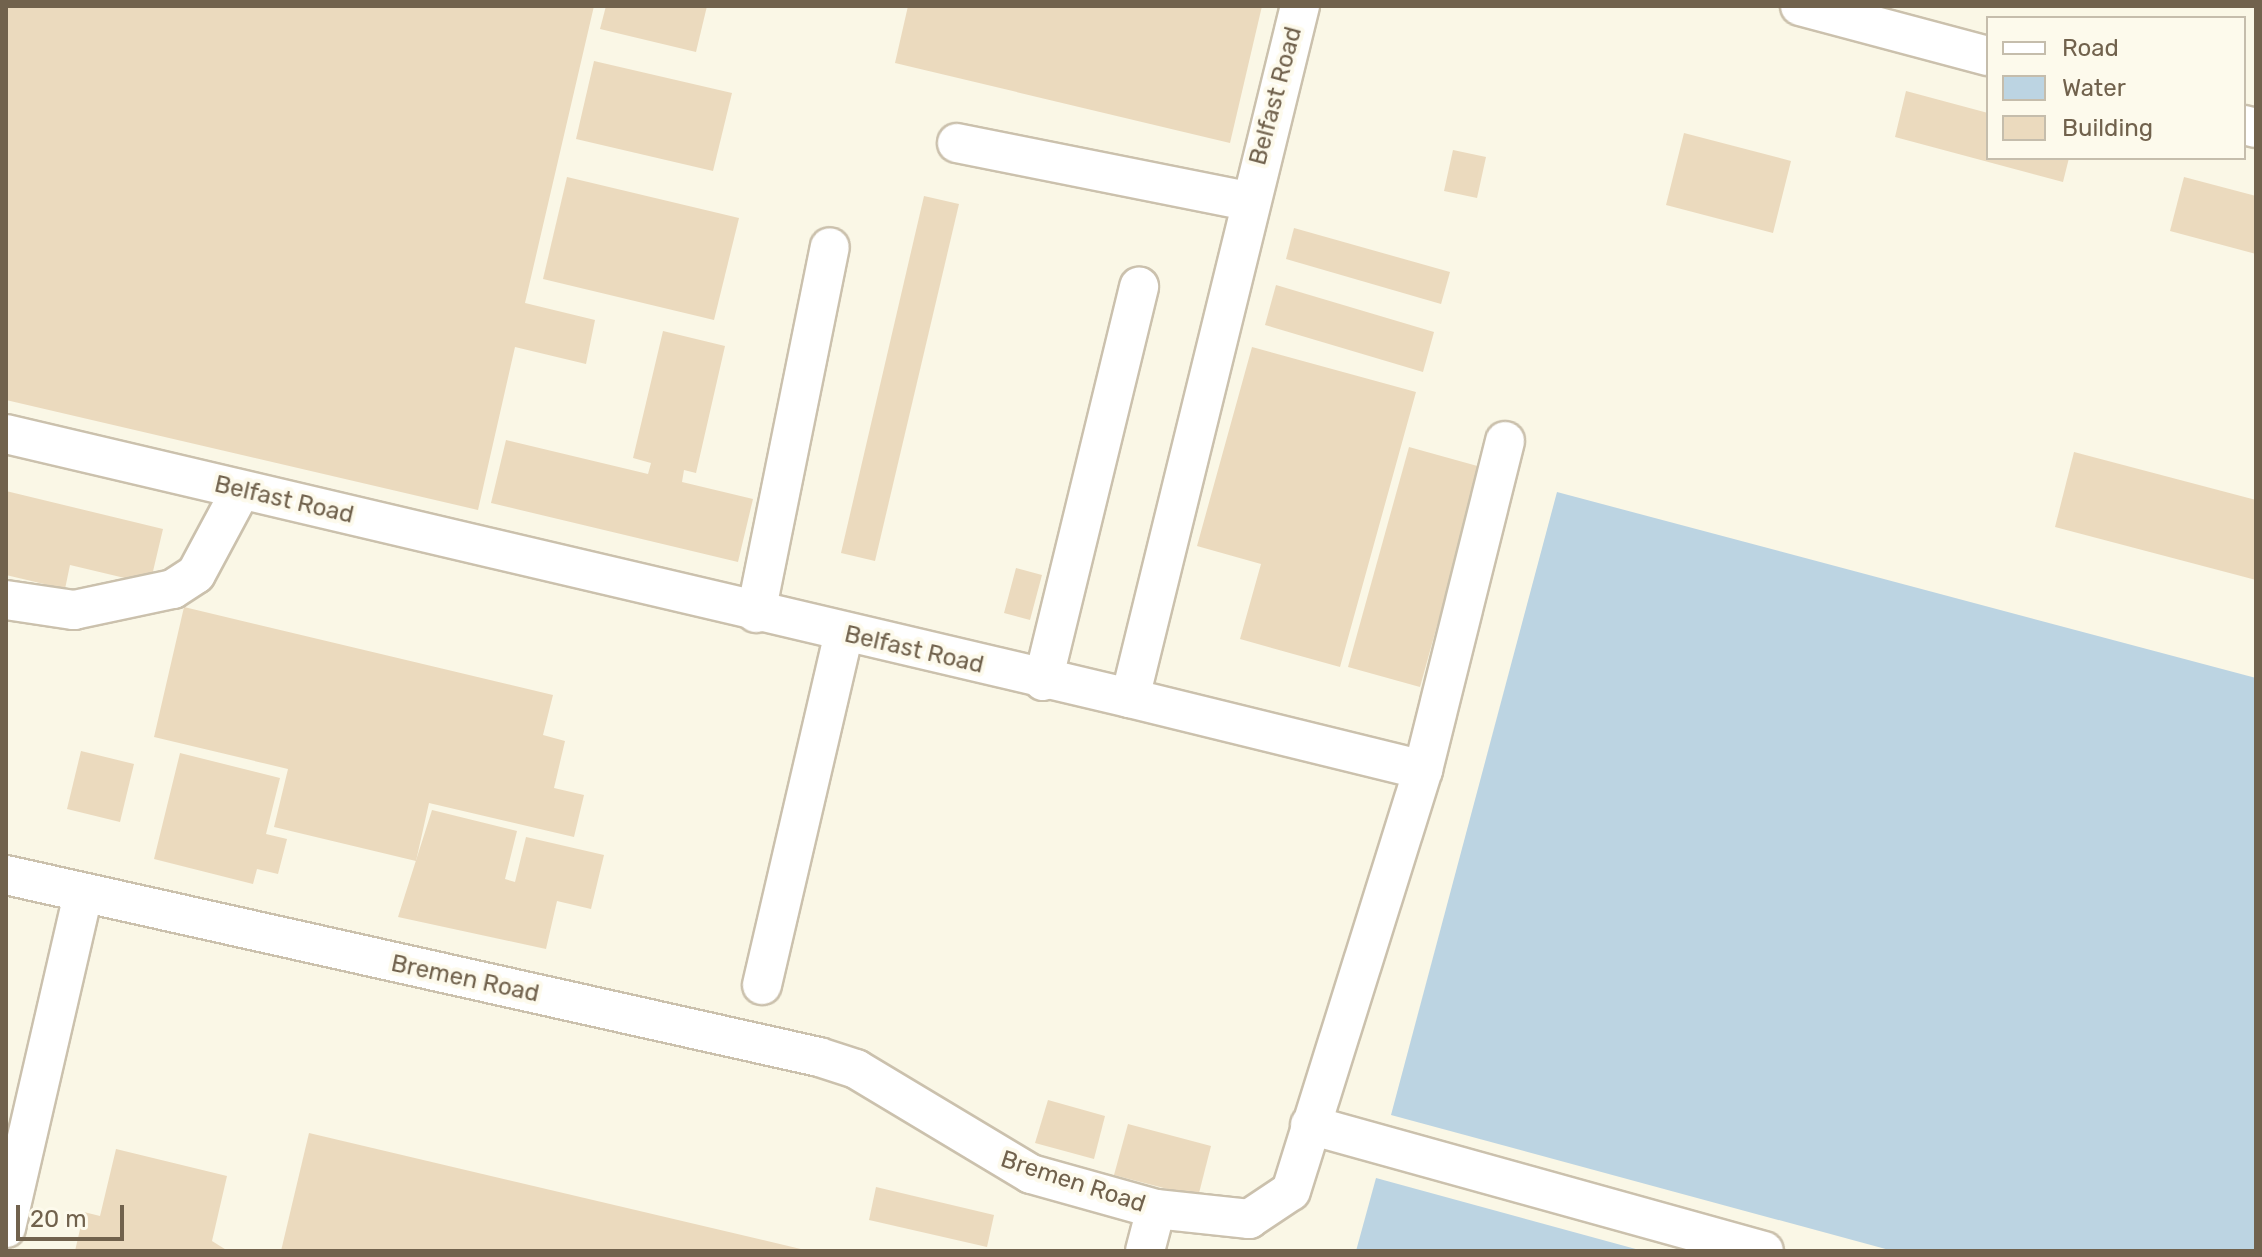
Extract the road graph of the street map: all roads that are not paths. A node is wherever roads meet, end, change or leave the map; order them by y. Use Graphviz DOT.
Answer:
graph roads {
  1 [pos="1300,6"];
  2 [pos="1800,6"];
  3 [pos="1986,55"];
  4 [pos="957,143"];
  5 [pos="1248,201"];
  6 [pos="830,247"];
  7 [pos="1139,287"];
  8 [pos="6,434"];
  9 [pos="1505,441"];
  10 [pos="241,490"];
  11 [pos="6,600"];
  12 [pos="756,613"];
  13 [pos="844,634"];
  14 [pos="1043,681"];
  15 [pos="1130,698"];
  16 [pos="1423,770"];
  17 [pos="6,875"];
  18 [pos="83,895"];
  19 [pos="762,985"];
  20 [pos="1310,1125"];
  21 [pos="1156,1209"];
  22 [pos="6,1228"];
  23 [pos="1145,1251"];
  24 [pos="1764,1251"];
  1 -- 5 [label="street, Belfast Road"];
  2 -- 3 [label="street"];
  4 -- 5 [label="street"];
  5 -- 15 [label="street, Belfast Road"];
  6 -- 12 [label="street"];
  7 -- 14 [label="street"];
  8 -- 10 [label="street, Belfast Road"];
  9 -- 16 [label="street, Bremen Road"];
  10 -- 11 [label="street"];
  10 -- 12 [label="street, Belfast Road"];
  12 -- 13 [label="street, Belfast Road"];
  13 -- 14 [label="street, Belfast Road"];
  13 -- 19 [label="street"];
  14 -- 15 [label="street, Belfast Road"];
  15 -- 16 [label="street"];
  16 -- 20 [label="street, Bremen Road"];
  17 -- 18 [label="street, Bremen Road"];
  18 -- 21 [label="street, Bremen Road"];
  18 -- 22 [label="street"];
  20 -- 21 [label="street, Bremen Road"];
  20 -- 24 [label="street"];
  21 -- 23 [label="street"];
}
